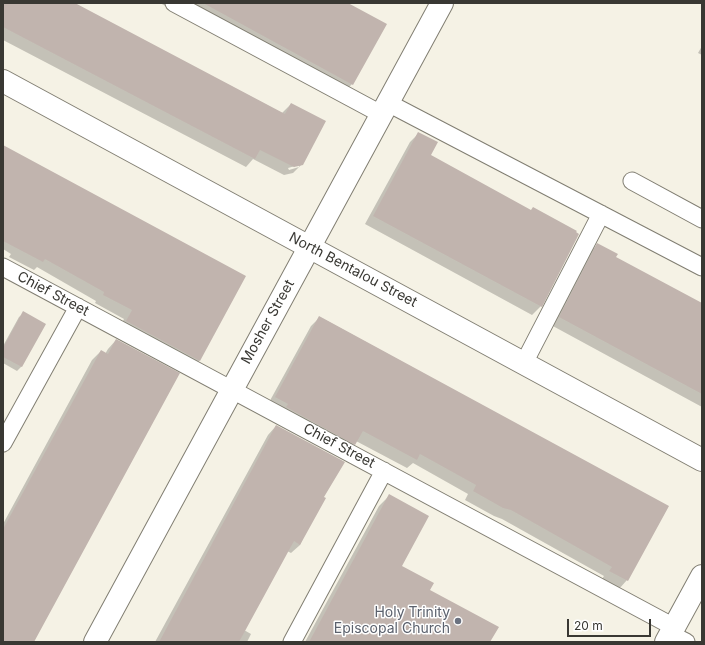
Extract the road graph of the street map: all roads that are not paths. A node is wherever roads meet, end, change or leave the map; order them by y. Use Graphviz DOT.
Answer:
graph roads {
  1 [pos="174,3"];
  2 [pos="442,3"];
  3 [pos="3,81"];
  4 [pos="385,108"];
  5 [pos="632,181"];
  6 [pos="601,214"];
  7 [pos="702,219"];
  8 [pos="309,247"];
  9 [pos="3,267"];
  10 [pos="702,267"];
  11 [pos="78,307"];
  12 [pos="524,363"];
  13 [pos="232,389"];
  14 [pos="3,443"];
  15 [pos="702,460"];
  16 [pos="384,471"];
  17 [pos="702,576"];
  18 [pos="674,636"];
  19 [pos="95,642"];
  20 [pos="292,642"];
  1 -- 4 [label="lane"];
  2 -- 4 [label="street, Mosher Street"];
  3 -- 8 [label="street, North Bentalou Street"];
  4 -- 6 [label="lane"];
  4 -- 8 [label="street, Mosher Street"];
  5 -- 7 [label="lane"];
  6 -- 10 [label="lane"];
  6 -- 12 [label="lane"];
  8 -- 12 [label="street, North Bentalou Street"];
  8 -- 13 [label="street, Mosher Street"];
  9 -- 11 [label="lane, Chief Street"];
  11 -- 13 [label="lane, Chief Street"];
  11 -- 14 [label="lane"];
  12 -- 15 [label="street, North Bentalou Street"];
  13 -- 16 [label="lane, Chief Street"];
  13 -- 19 [label="street, Mosher Street"];
  16 -- 18 [label="lane, Chief Street"];
  16 -- 20 [label="lane"];
  17 -- 18 [label="street"];
}
